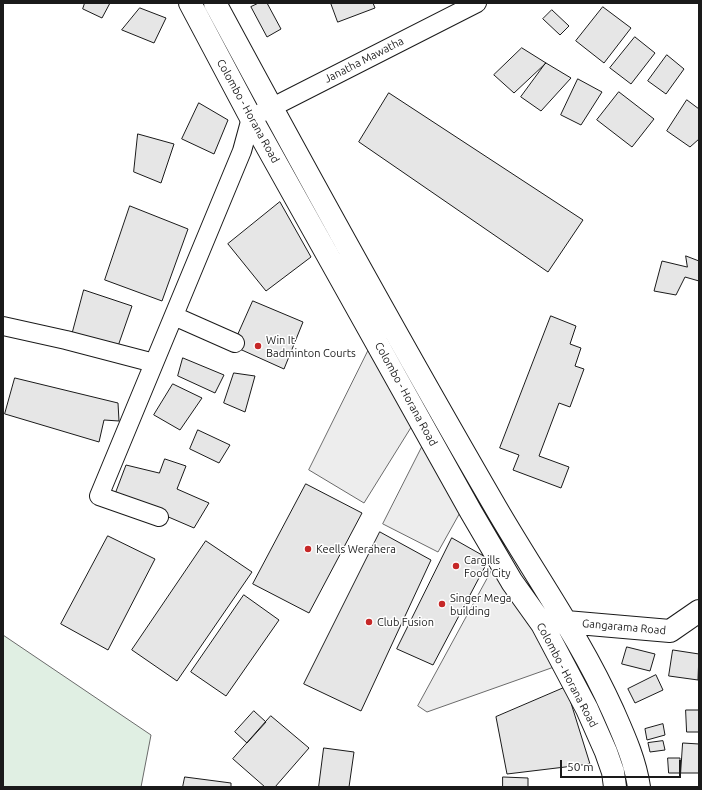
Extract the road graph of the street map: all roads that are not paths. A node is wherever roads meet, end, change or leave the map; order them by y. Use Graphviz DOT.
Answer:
graph roads {
  1 [pos="190,3"];
  2 [pos="215,3"];
  3 [pos="477,3"];
  4 [pos="271,106"];
  5 [pos="251,118"];
  6 [pos="174,316"];
  7 [pos="3,326"];
  8 [pos="235,342"];
  9 [pos="154,363"];
  10 [pos="446,419"];
  11 [pos="426,430"];
  12 [pos="158,517"];
  13 [pos="699,611"];
  14 [pos="566,622"];
  15 [pos="542,624"];
  16 [pos="616,787"];
  17 [pos="639,787"];
  1 -- 5 [label="main road, Colombo - Horana Road"];
  2 -- 4 [label="main road, Colombo - Horana Road"];
  3 -- 4 [label="street, Janatha Mawatha"];
  4 -- 5 [label="street, Janatha Mawatha"];
  4 -- 10 [label="main road, Colombo - Horana Road"];
  5 -- 6 [label="street"];
  5 -- 11 [label="main road, Colombo - Horana Road"];
  6 -- 8 [label="street"];
  6 -- 9 [label="street"];
  7 -- 9 [label="street"];
  9 -- 12 [label="street"];
  10 -- 11 [label="main road"];
  10 -- 14 [label="main road, Colombo - Horana Road"];
  11 -- 15 [label="main road, Colombo - Horana Road"];
  13 -- 14 [label="main road, Gangarama Road"];
  14 -- 15 [label="main road, Gangarama Road"];
  14 -- 17 [label="main road, Colombo - Horana Road"];
  15 -- 16 [label="main road, Colombo - Horana Road"];
}
